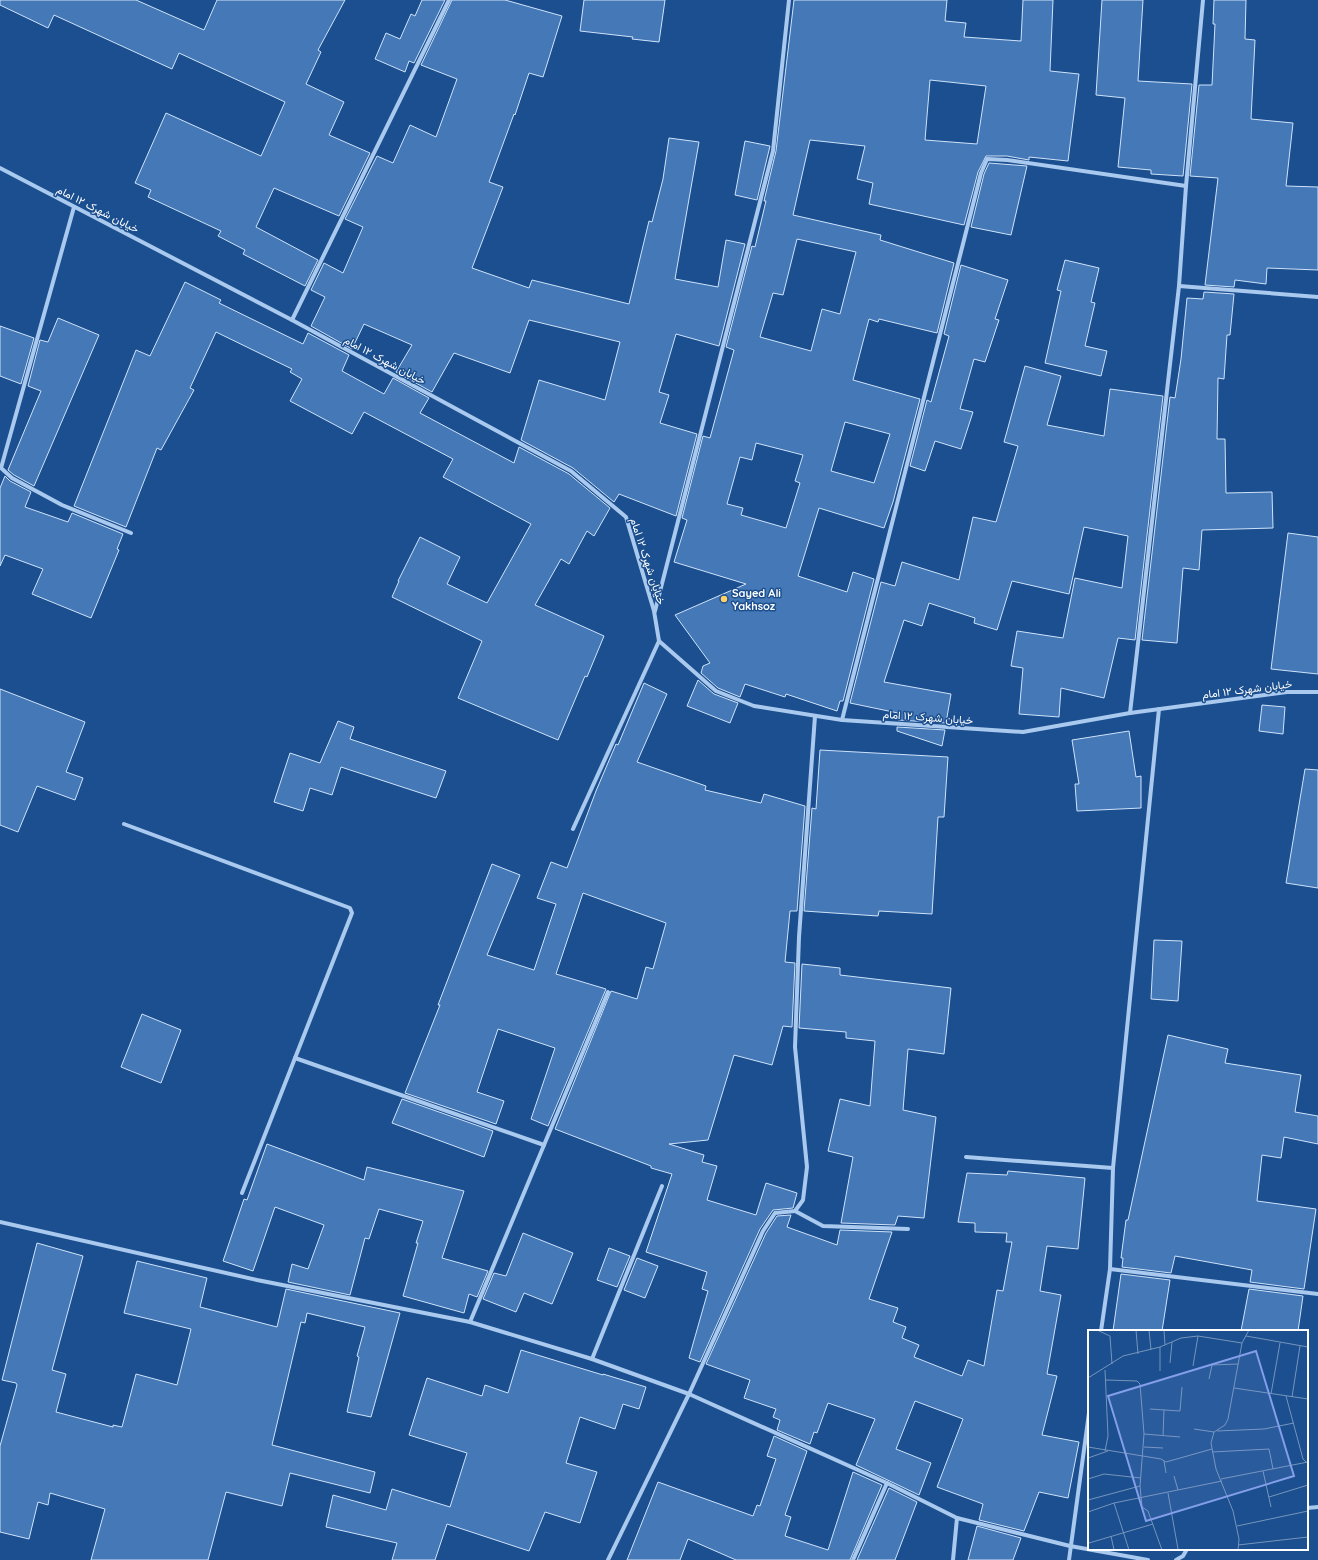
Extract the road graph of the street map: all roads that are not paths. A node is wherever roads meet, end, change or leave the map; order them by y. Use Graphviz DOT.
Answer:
graph roads {
  1 [pos="449,0"];
  2 [pos="789,0"];
  3 [pos="1203,0"];
  4 [pos="0,168"];
  5 [pos="1186,186"];
  6 [pos="74,207"];
  7 [pos="1179,286"];
  8 [pos="1318,297"];
  9 [pos="292,320"];
  10 [pos="131,532"];
  11 [pos="654,611"];
  12 [pos="659,641"];
  13 [pos="1318,692"];
  14 [pos="1159,709"];
  15 [pos="1130,713"];
  16 [pos="815,716"];
  17 [pos="842,720"];
  18 [pos="124,824"];
  19 [pos="573,830"];
  20 [pos="608,992"];
  21 [pos="296,1058"];
  22 [pos="544,1145"];
  23 [pos="966,1157"];
  24 [pos="1113,1168"];
  25 [pos="662,1186"];
  26 [pos="242,1193"];
  27 [pos="795,1212"];
  28 [pos="0,1222"];
  29 [pos="908,1229"];
  30 [pos="1110,1269"];
  31 [pos="1318,1294"];
  32 [pos="470,1322"];
  33 [pos="1101,1330"];
  34 [pos="592,1359"];
  35 [pos="689,1394"];
  36 [pos="1088,1420"];
  37 [pos="887,1483"];
  38 [pos="957,1518"];
  39 [pos="1070,1546"];
  40 [pos="1088,1549"];
  41 [pos="1092,1550"];
  42 [pos="1186,1550"];
  43 [pos="608,1560"];
  44 [pos="853,1560"];
  45 [pos="953,1560"];
  46 [pos="1069,1560"];
  47 [pos="1148,1560"];
  48 [pos="1176,1560"];
  1 -- 9 [label="street"];
  2 -- 11 [label="street"];
  3 -- 5 [label="street"];
  4 -- 6 [label="street, خیابان شهرک ۱۲ امام"];
  5 -- 7 [label="street"];
  5 -- 17 [label="street"];
  6 -- 9 [label="street, خیابان شهرک ۱۲ امام"];
  6 -- 10 [label="street"];
  7 -- 8 [label="street"];
  7 -- 15 [label="street"];
  9 -- 11 [label="street, خیابان شهرک ۱۲ امام"];
  11 -- 12 [label="street, خیابان شهرک ۱۲ امام"];
  12 -- 16 [label="street, خیابان شهرک ۱۲ امام"];
  12 -- 19 [label="street"];
  13 -- 14 [label="street, خیابان شهرک ۱۲ امام"];
  14 -- 15 [label="street, خیابان شهرک ۱۲ امام"];
  14 -- 24 [label="street"];
  15 -- 17 [label="street, خیابان شهرک ۱۲ امام"];
  16 -- 17 [label="street, خیابان شهرک ۱۲ امام"];
  16 -- 27 [label="street"];
  18 -- 21 [label="street"];
  20 -- 22 [label="street"];
  21 -- 22 [label="street"];
  21 -- 26 [label="street"];
  22 -- 32 [label="street"];
  23 -- 24 [label="street"];
  24 -- 30 [label="street"];
  25 -- 34 [label="street"];
  27 -- 29 [label="street"];
  27 -- 35 [label="street"];
  28 -- 32 [label="street"];
  30 -- 31 [label="street"];
  30 -- 33 [label="street"];
  32 -- 34 [label="street"];
  34 -- 35 [label="street"];
  35 -- 37 [label="street"];
  35 -- 43 [label="street"];
  36 -- 39 [label="street"];
  37 -- 38 [label="street"];
  37 -- 44 [label="street"];
  38 -- 39 [label="street"];
  38 -- 45 [label="street"];
  39 -- 40 [label="street"];
  39 -- 46 [label="street"];
  41 -- 47 [label="street"];
  42 -- 48 [label="street"];
}
